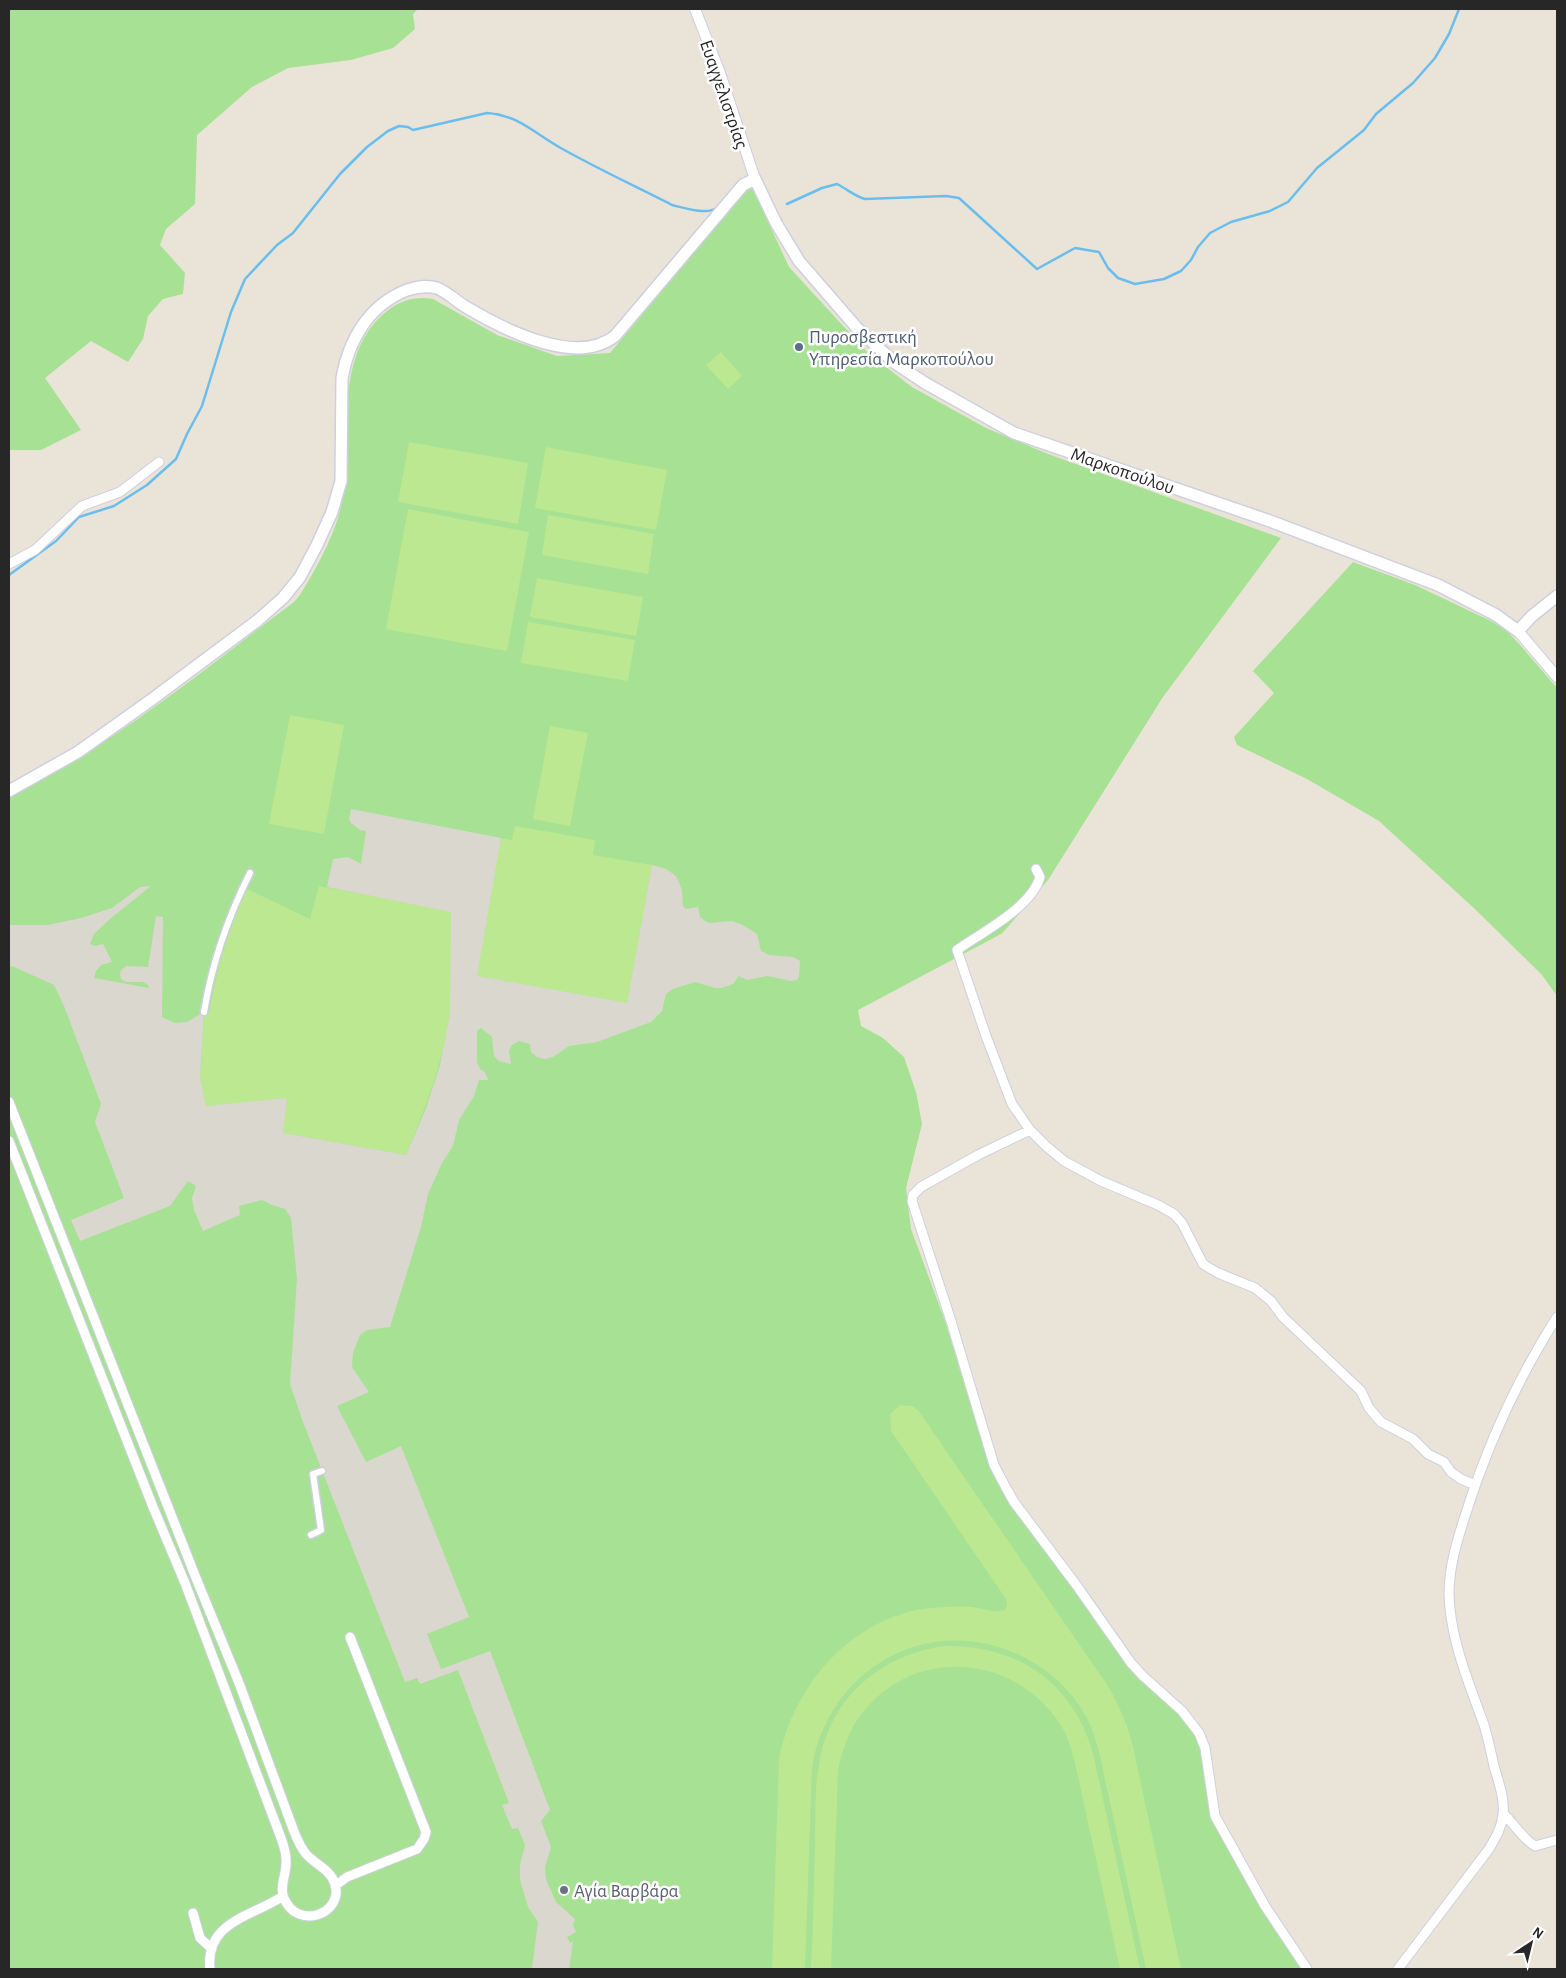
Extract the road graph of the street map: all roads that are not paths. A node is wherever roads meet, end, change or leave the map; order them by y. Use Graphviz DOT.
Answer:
graph roads {
  1 [pos="695,9"];
  2 [pos="755,179"];
  3 [pos="159,462"];
  4 [pos="9,564"];
  5 [pos="1557,596"];
  6 [pos="1518,631"];
  7 [pos="1557,677"];
  8 [pos="9,791"];
  9 [pos="1036,869"];
  10 [pos="250,873"];
  11 [pos="204,1012"];
  12 [pos="9,1102"];
  13 [pos="1030,1130"];
  14 [pos="9,1141"];
  15 [pos="27,1146"];
  16 [pos="13,1151"];
  17 [pos="1557,1317"];
  18 [pos="322,1471"];
  19 [pos="1475,1485"];
  20 [pos="311,1534"];
  21 [pos="350,1637"];
  22 [pos="1503,1813"];
  23 [pos="1557,1840"];
  24 [pos="335,1886"];
  25 [pos="283,1896"];
  26 [pos="193,1913"];
  27 [pos="212,1949"];
  28 [pos="210,1969"];
  29 [pos="1307,1969"];
  30 [pos="1398,1969"];
  1 -- 2 [label="street, Ευαγγελιστρίας"];
  2 -- 6 [label="main road, Μαρκοπούλου"];
  2 -- 8 [label="main road"];
  3 -- 4 [label="street"];
  5 -- 6 [label="main road"];
  6 -- 7 [label="street, Μαρκοπούλου"];
  9 -- 13 [label="street"];
  10 -- 11 [label="street"];
  12 -- 15 [label="street"];
  13 -- 19 [label="street"];
  13 -- 29 [label="street"];
  14 -- 16 [label="street"];
  15 -- 16 [label="street"];
  15 -- 24 [label="street"];
  16 -- 25 [label="street"];
  17 -- 19 [label="street"];
  18 -- 20 [label="street"];
  19 -- 22 [label="street"];
  21 -- 24 [label="street"];
  22 -- 23 [label="street"];
  22 -- 30 [label="street"];
  24 -- 25 [label="street"];
  25 -- 27 [label="street"];
  26 -- 27 [label="street"];
  27 -- 28 [label="street"];
}
